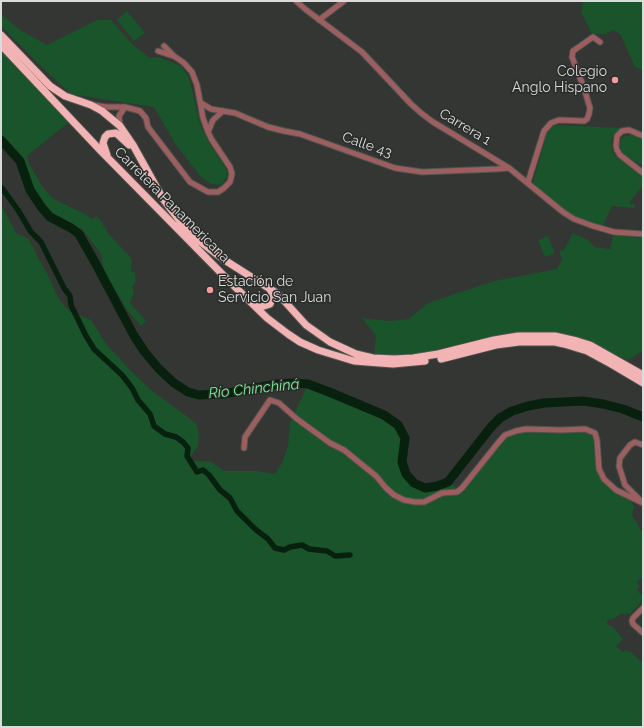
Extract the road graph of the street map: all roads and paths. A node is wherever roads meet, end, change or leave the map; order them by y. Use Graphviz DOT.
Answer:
graph roads {
  1 [pos="296,1"];
  2 [pos="344,1"];
  3 [pos="319,20"];
  4 [pos="1,35"];
  5 [pos="600,42"];
  6 [pos="1,45"];
  7 [pos="164,46"];
  8 [pos="158,51"];
  9 [pos="174,56"];
  10 [pos="77,100"];
  11 [pos="201,103"];
  12 [pos="125,108"];
  13 [pos="223,111"];
  14 [pos="120,126"];
  15 [pos="208,132"];
  16 [pos="643,136"];
  17 [pos="139,155"];
  18 [pos="110,160"];
  19 [pos="509,168"];
  20 [pos="643,173"];
  21 [pos="528,182"];
  22 [pos="643,234"];
  23 [pos="269,288"];
  24 [pos="253,304"];
  25 [pos="643,375"];
  26 [pos="643,383"];
  27 [pos="643,445"];
  28 [pos="244,448"];
  29 [pos="642,502"];
  30 [pos="643,608"];
  31 [pos="643,634"];
  1 -- 3 [label="street, Carrera 1"];
  2 -- 3 [label="street"];
  3 -- 19 [label="street, Carrera 1"];
  4 -- 10 [label="highway, Carretera Panamericana"];
  5 -- 21 [label="street"];
  6 -- 18 [label="highway, Carretera Panamericana"];
  7 -- 9 [label="street"];
  8 -- 9 [label="street"];
  9 -- 11 [label="street"];
  10 -- 12 [label="street"];
  10 -- 14 [label="highway, Carretera Panamericana"];
  11 -- 13 [label="street, Calle 43"];
  11 -- 15 [label="street"];
  12 -- 14 [label="street"];
  12 -- 15 [label="street"];
  13 -- 15 [label="street"];
  13 -- 19 [label="street, Calle 43"];
  14 -- 17 [label="highway, Carretera Panamericana"];
  16 -- 20 [label="street"];
  17 -- 18 [label="highway"];
  17 -- 23 [label="highway, Carretera Panamericana"];
  18 -- 24 [label="highway, Carretera Panamericana"];
  19 -- 21 [label="street, Carrera 1"];
  21 -- 22 [label="street, Carrera 1"];
  23 -- 24 [label="highway"];
  23 -- 25 [label="highway, Carretera Panamericana"];
  24 -- 26 [label="highway, Carretera Panamericana"];
  27 -- 29 [label="street"];
  28 -- 29 [label="street"];
  30 -- 31 [label="street"];
}
